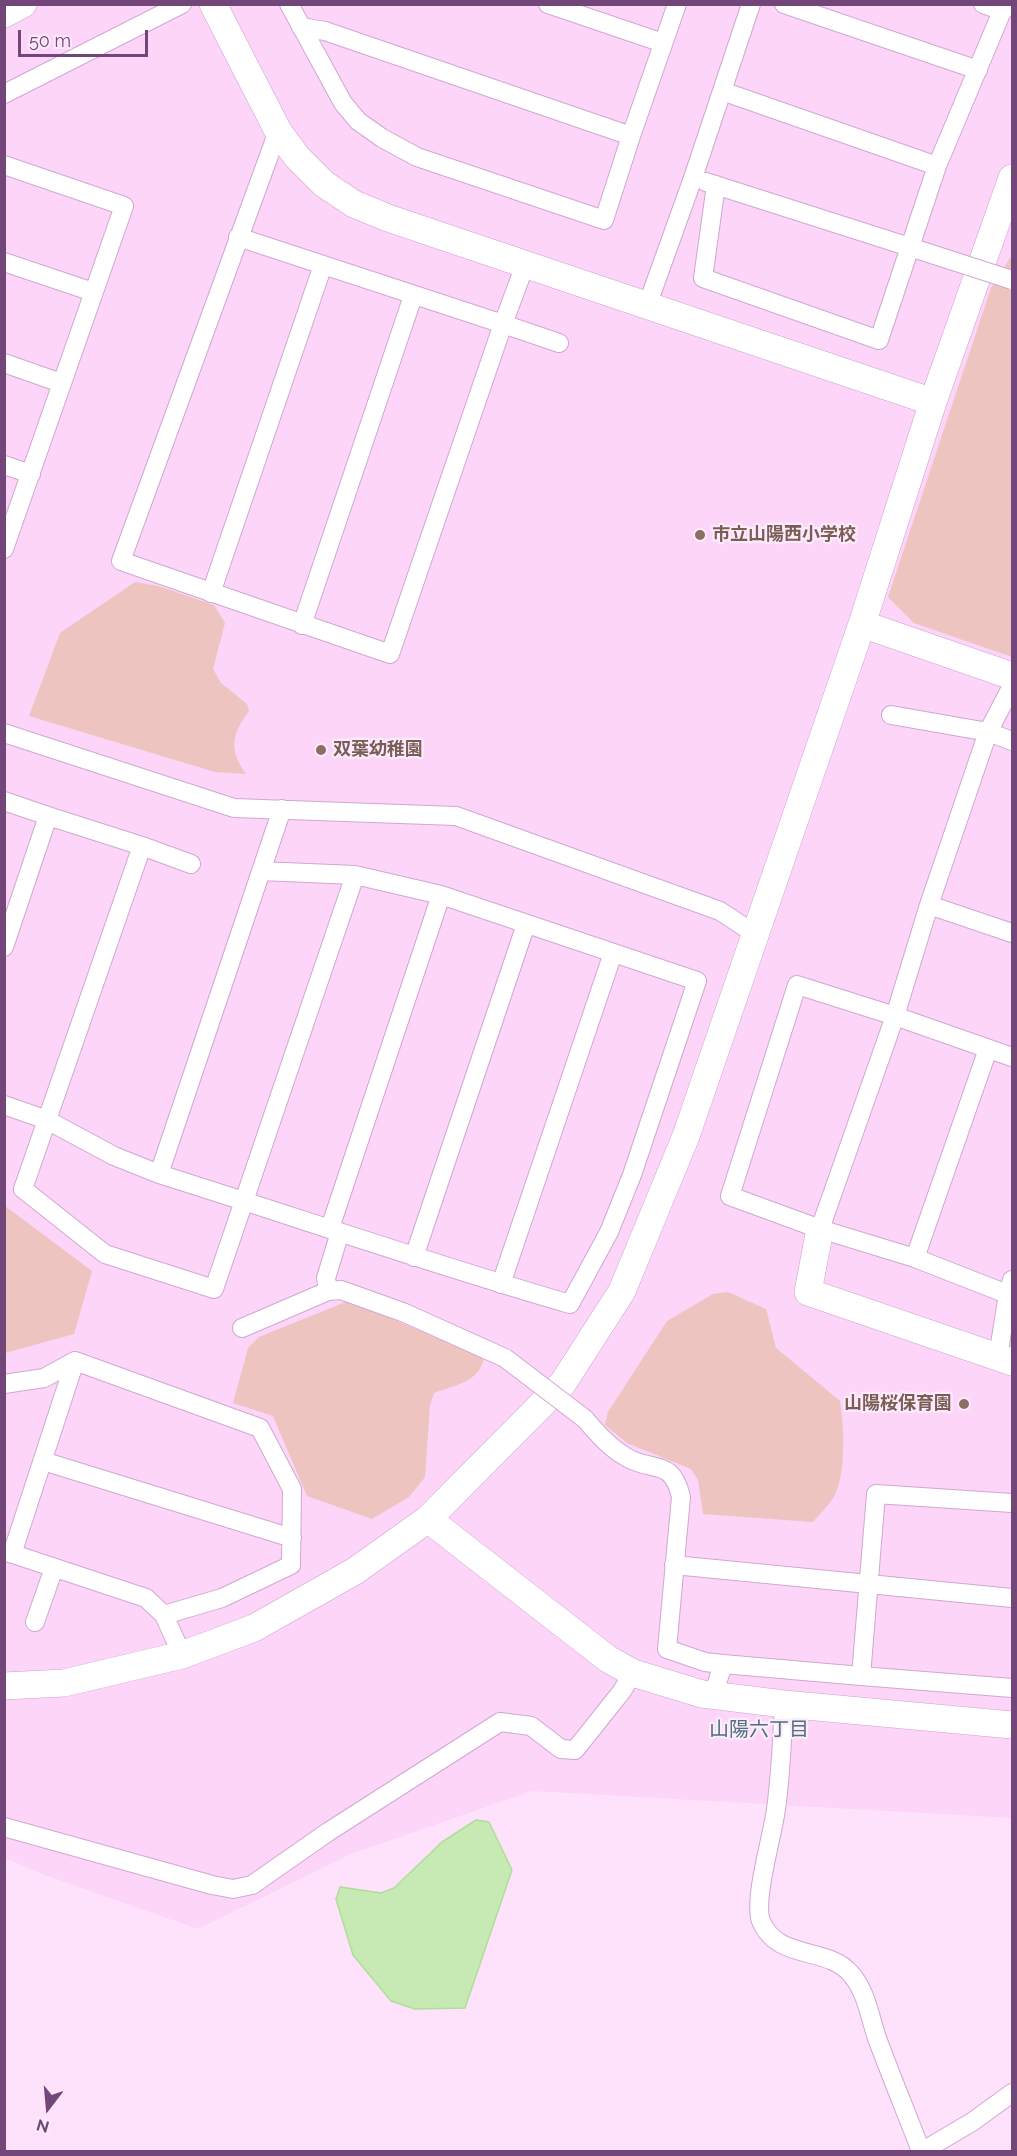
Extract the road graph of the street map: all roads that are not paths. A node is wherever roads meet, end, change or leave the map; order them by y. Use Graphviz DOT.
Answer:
graph roads {
  1 [pos="23,4"];
  2 [pos="182,4"];
  3 [pos="213,4"];
  4 [pos="289,4"];
  5 [pos="548,4"];
  6 [pos="677,4"];
  7 [pos="751,4"];
  8 [pos="784,4"];
  9 [pos="983,4"];
  10 [pos="1004,8"];
  11 [pos="4,14"];
  12 [pos="302,27"];
  13 [pos="663,43"];
  14 [pos="978,70"];
  15 [pos="722,91"];
  16 [pos="4,94"];
  17 [pos="278,131"];
  18 [pos="631,136"];
  19 [pos="4,165"];
  20 [pos="937,166"];
  21 [pos="693,178"];
  22 [pos="1012,178"];
  23 [pos="716,185"];
  24 [pos="238,237"];
  25 [pos="915,249"];
  26 [pos="4,262"];
  27 [pos="525,264"];
  28 [pos="323,265"];
  29 [pos="1012,280"];
  30 [pos="93,292"];
  31 [pos="413,296"];
  32 [pos="647,306"];
  33 [pos="503,324"];
  34 [pos="559,343"];
  35 [pos="4,363"];
  36 [pos="61,383"];
  37 [pos="933,402"];
  38 [pos="4,465"];
  39 [pos="31,474"];
  40 [pos="4,549"];
  41 [pos="211,593"];
  42 [pos="862,624"];
  43 [pos="302,625"];
  44 [pos="1012,676"];
  45 [pos="1012,686"];
  46 [pos="891,715"];
  47 [pos="988,732"];
  48 [pos="4,733"];
  49 [pos="1012,741"];
  50 [pos="4,801"];
  51 [pos="282,809"];
  52 [pos="48,816"];
  53 [pos="142,846"];
  54 [pos="191,864"];
  55 [pos="261,871"];
  56 [pos="355,875"];
  57 [pos="441,895"];
  58 [pos="929,905"];
  59 [pos="526,924"];
  60 [pos="1012,933"];
  61 [pos="755,934"];
  62 [pos="4,947"];
  63 [pos="613,953"];
  64 [pos="895,1016"];
  65 [pos="988,1049"];
  66 [pos="1012,1057"];
  67 [pos="4,1105"];
  68 [pos="47,1120"];
  69 [pos="159,1174"];
  70 [pos="244,1201"];
  71 [pos="820,1229"];
  72 [pos="335,1230"];
  73 [pos="414,1257"];
  74 [pos="915,1258"];
  75 [pos="501,1284"];
  76 [pos="1011,1290"];
  77 [pos="328,1291"];
  78 [pos="242,1328"];
  79 [pos="1005,1359"];
  80 [pos="75,1361"];
  81 [pos="4,1384"];
  82 [pos="44,1461"];
  83 [pos="1012,1503"];
  84 [pos="428,1519"];
  85 [pos="292,1538"];
  86 [pos="8,1552"];
  87 [pos="674,1565"];
  88 [pos="54,1568"];
  89 [pos="869,1584"];
  90 [pos="1012,1598"];
  91 [pos="164,1615"];
  92 [pos="35,1622"];
  93 [pos="182,1655"];
  94 [pos="723,1664"];
  95 [pos="633,1674"];
  96 [pos="861,1676"];
  97 [pos="4,1686"];
  98 [pos="1012,1688"];
  99 [pos="713,1696"];
  100 [pos="784,1704"];
  101 [pos="1012,1725"];
  102 [pos="4,1827"];
  103 [pos="1012,2092"];
  104 [pos="921,2151"];
  1 -- 11 [label="street"];
  2 -- 16 [label="street"];
  3 -- 17 [label="street"];
  4 -- 12 [label="street"];
  5 -- 13 [label="street"];
  6 -- 13 [label="street"];
  7 -- 15 [label="street"];
  8 -- 14 [label="street"];
  9 -- 10 [label="street"];
  10 -- 14 [label="street"];
  12 -- 18 [label="street"];
  12 -- 18 [label="street"];
  13 -- 18 [label="street"];
  14 -- 20 [label="street"];
  15 -- 20 [label="street"];
  15 -- 21 [label="street"];
  17 -- 24 [label="street"];
  17 -- 27 [label="street"];
  19 -- 30 [label="street"];
  20 -- 25 [label="street"];
  21 -- 23 [label="street"];
  21 -- 32 [label="street"];
  22 -- 37 [label="street"];
  23 -- 25 [label="street"];
  23 -- 25 [label="street"];
  24 -- 28 [label="street"];
  24 -- 41 [label="street"];
  25 -- 29 [label="street, bridge"];
  26 -- 30 [label="street"];
  27 -- 32 [label="street"];
  27 -- 33 [label="street"];
  28 -- 31 [label="street"];
  28 -- 41 [label="street"];
  30 -- 36 [label="street"];
  31 -- 33 [label="street"];
  31 -- 43 [label="street"];
  32 -- 37 [label="street"];
  33 -- 34 [label="street"];
  33 -- 43 [label="street"];
  35 -- 36 [label="street"];
  36 -- 39 [label="street"];
  37 -- 42 [label="street"];
  38 -- 39 [label="street"];
  39 -- 40 [label="street"];
  41 -- 43 [label="street"];
  42 -- 44 [label="street"];
  42 -- 61 [label="street"];
  45 -- 47 [label="street"];
  46 -- 47 [label="street"];
  47 -- 49 [label="street"];
  47 -- 58 [label="street"];
  48 -- 51 [label="street"];
  50 -- 52 [label="street"];
  51 -- 55 [label="street"];
  51 -- 61 [label="street"];
  52 -- 53 [label="street"];
  52 -- 62 [label="street"];
  53 -- 54 [label="street"];
  53 -- 68 [label="street"];
  55 -- 56 [label="street"];
  55 -- 69 [label="street"];
  56 -- 57 [label="street"];
  56 -- 70 [label="street"];
  57 -- 59 [label="street"];
  57 -- 72 [label="street"];
  58 -- 60 [label="street"];
  58 -- 64 [label="street"];
  59 -- 63 [label="street"];
  59 -- 73 [label="street"];
  61 -- 84 [label="street"];
  63 -- 75 [label="street"];
  63 -- 75 [label="street"];
  64 -- 65 [label="street"];
  64 -- 71 [label="street"];
  64 -- 71 [label="street"];
  65 -- 66 [label="street"];
  65 -- 74 [label="street"];
  67 -- 68 [label="street"];
  68 -- 69 [label="street"];
  68 -- 70 [label="street"];
  69 -- 70 [label="street"];
  70 -- 72 [label="street"];
  71 -- 74 [label="street"];
  71 -- 79 [label="street"];
  72 -- 73 [label="street"];
  72 -- 77 [label="street"];
  73 -- 75 [label="street"];
  74 -- 76 [label="street"];
  76 -- 79 [label="street"];
  77 -- 78 [label="street"];
  77 -- 87 [label="street, bridge"];
  80 -- 81 [label="street"];
  80 -- 82 [label="street"];
  80 -- 85 [label="street"];
  82 -- 85 [label="street"];
  82 -- 86 [label="street"];
  83 -- 89 [label="street"];
  84 -- 93 [label="street"];
  84 -- 95 [label="street"];
  85 -- 91 [label="street"];
  86 -- 88 [label="street"];
  87 -- 89 [label="street"];
  87 -- 94 [label="street"];
  88 -- 91 [label="street"];
  88 -- 92 [label="street"];
  89 -- 90 [label="street"];
  89 -- 96 [label="street"];
  91 -- 93 [label="street"];
  93 -- 97 [label="street"];
  94 -- 96 [label="street"];
  94 -- 99 [label="street"];
  95 -- 99 [label="street"];
  95 -- 102 [label="street"];
  96 -- 98 [label="street"];
  99 -- 100 [label="street"];
  100 -- 101 [label="street"];
  100 -- 104 [label="street"];
  103 -- 104 [label="street"];
}
